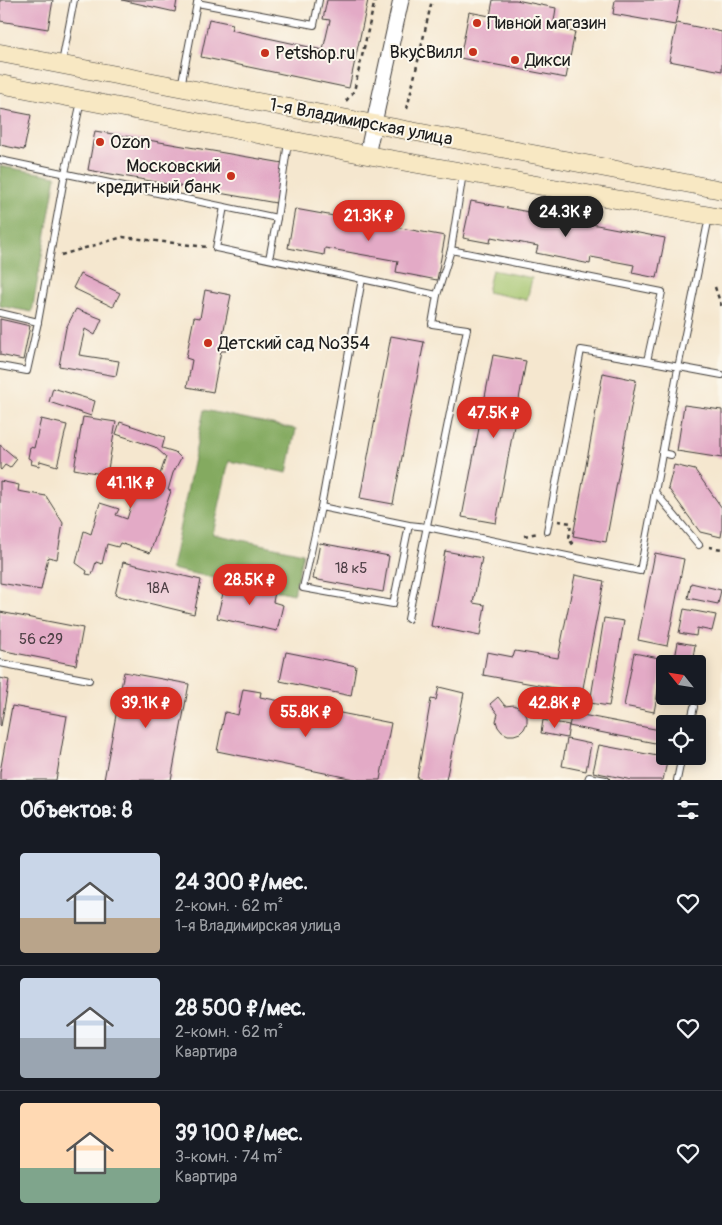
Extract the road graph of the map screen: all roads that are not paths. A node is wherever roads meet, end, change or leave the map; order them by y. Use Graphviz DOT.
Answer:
graph roads {
  1 [pos="74,0"];
  2 [pos="319,0"];
  3 [pos="401,0"];
  4 [pos="198,1"];
  5 [pos="0,53"];
  6 [pos="62,65"];
  7 [pos="0,84"];
  8 [pos="181,88"];
  9 [pos="82,100"];
  10 [pos="374,125"];
  11 [pos="288,139"];
  12 [pos="367,155"];
  13 [pos="0,160"];
  14 [pos="463,172"];
  15 [pos="65,173"];
  16 [pos="722,190"];
  17 [pos="224,207"];
  18 [pos="715,217"];
  19 [pos="276,218"];
  20 [pos="451,250"];
  21 [pos="269,259"];
  22 [pos="362,279"];
  23 [pos="437,295"];
  24 [pos="0,313"];
  25 [pos="38,322"];
  26 [pos="647,361"];
  27 [pos="0,366"];
  28 [pos="678,368"];
  29 [pos="722,375"];
  30 [pos="662,453"];
  31 [pos="670,455"];
  32 [pos="655,492"];
  33 [pos="321,507"];
  34 [pos="409,525"];
  35 [pos="427,527"];
  36 [pos="547,531"];
  37 [pos="699,545"];
  38 [pos="408,619"];
  39 [pos="0,663"];
  40 [pos="89,680"];
  41 [pos="694,707"];
  42 [pos="692,715"];
  43 [pos="680,765"];
  44 [pos="588,780"];
  45 [pos="606,780"];
  46 [pos="677,780"];
  1 -- 6 [label="lane"];
  2 -- 4 [label="lane"];
  3 -- 10 [label="street"];
  4 -- 8 [label="lane"];
  5 -- 6 [label="main road, 1-я Владимирская улица"];
  6 -- 8 [label="main road, 1-я Владимирская улица"];
  7 -- 9 [label="main road, 1-я Владимирская улица"];
  8 -- 10 [label="main road, 1-я Владимирская улица"];
  9 -- 11 [label="main road, 1-я Владимирская улица"];
  9 -- 15 [label="lane"];
  10 -- 12 [label="street"];
  10 -- 16 [label="main road, 1-я Владимирская улица"];
  11 -- 12 [label="main road, 1-я Владимирская улица"];
  11 -- 19 [label="lane"];
  12 -- 14 [label="main road, 1-я Владимирская улица"];
  13 -- 15 [label="lane"];
  14 -- 18 [label="main road, 1-я Владимирская улица"];
  14 -- 20 [label="lane"];
  15 -- 17 [label="lane"];
  15 -- 25 [label="lane"];
  17 -- 19 [label="lane"];
  17 -- 21 [label="lane"];
  18 -- 28 [label="lane"];
  19 -- 21 [label="lane"];
  20 -- 23 [label="lane"];
  20 -- 26 [label="lane"];
  21 -- 22 [label="lane"];
  22 -- 23 [label="lane"];
  22 -- 33 [label="lane"];
  23 -- 35 [label="lane"];
  24 -- 25 [label="lane"];
  25 -- 27 [label="lane"];
  26 -- 28 [label="lane"];
  26 -- 36 [label="lane"];
  28 -- 29 [label="lane"];
  28 -- 30 [label="lane"];
  30 -- 31 [label="lane"];
  30 -- 32 [label="lane"];
  32 -- 35 [label="lane"];
  32 -- 37 [label="lane"];
  33 -- 34 [label="lane"];
  33 -- 34 [label="lane"];
  34 -- 35 [label="lane"];
  35 -- 38 [label="lane"];
  39 -- 40 [label="lane"];
  41 -- 42 [label="lane"];
  43 -- 46 [label="lane"];
  44 -- 45 [label="lane"];
}
